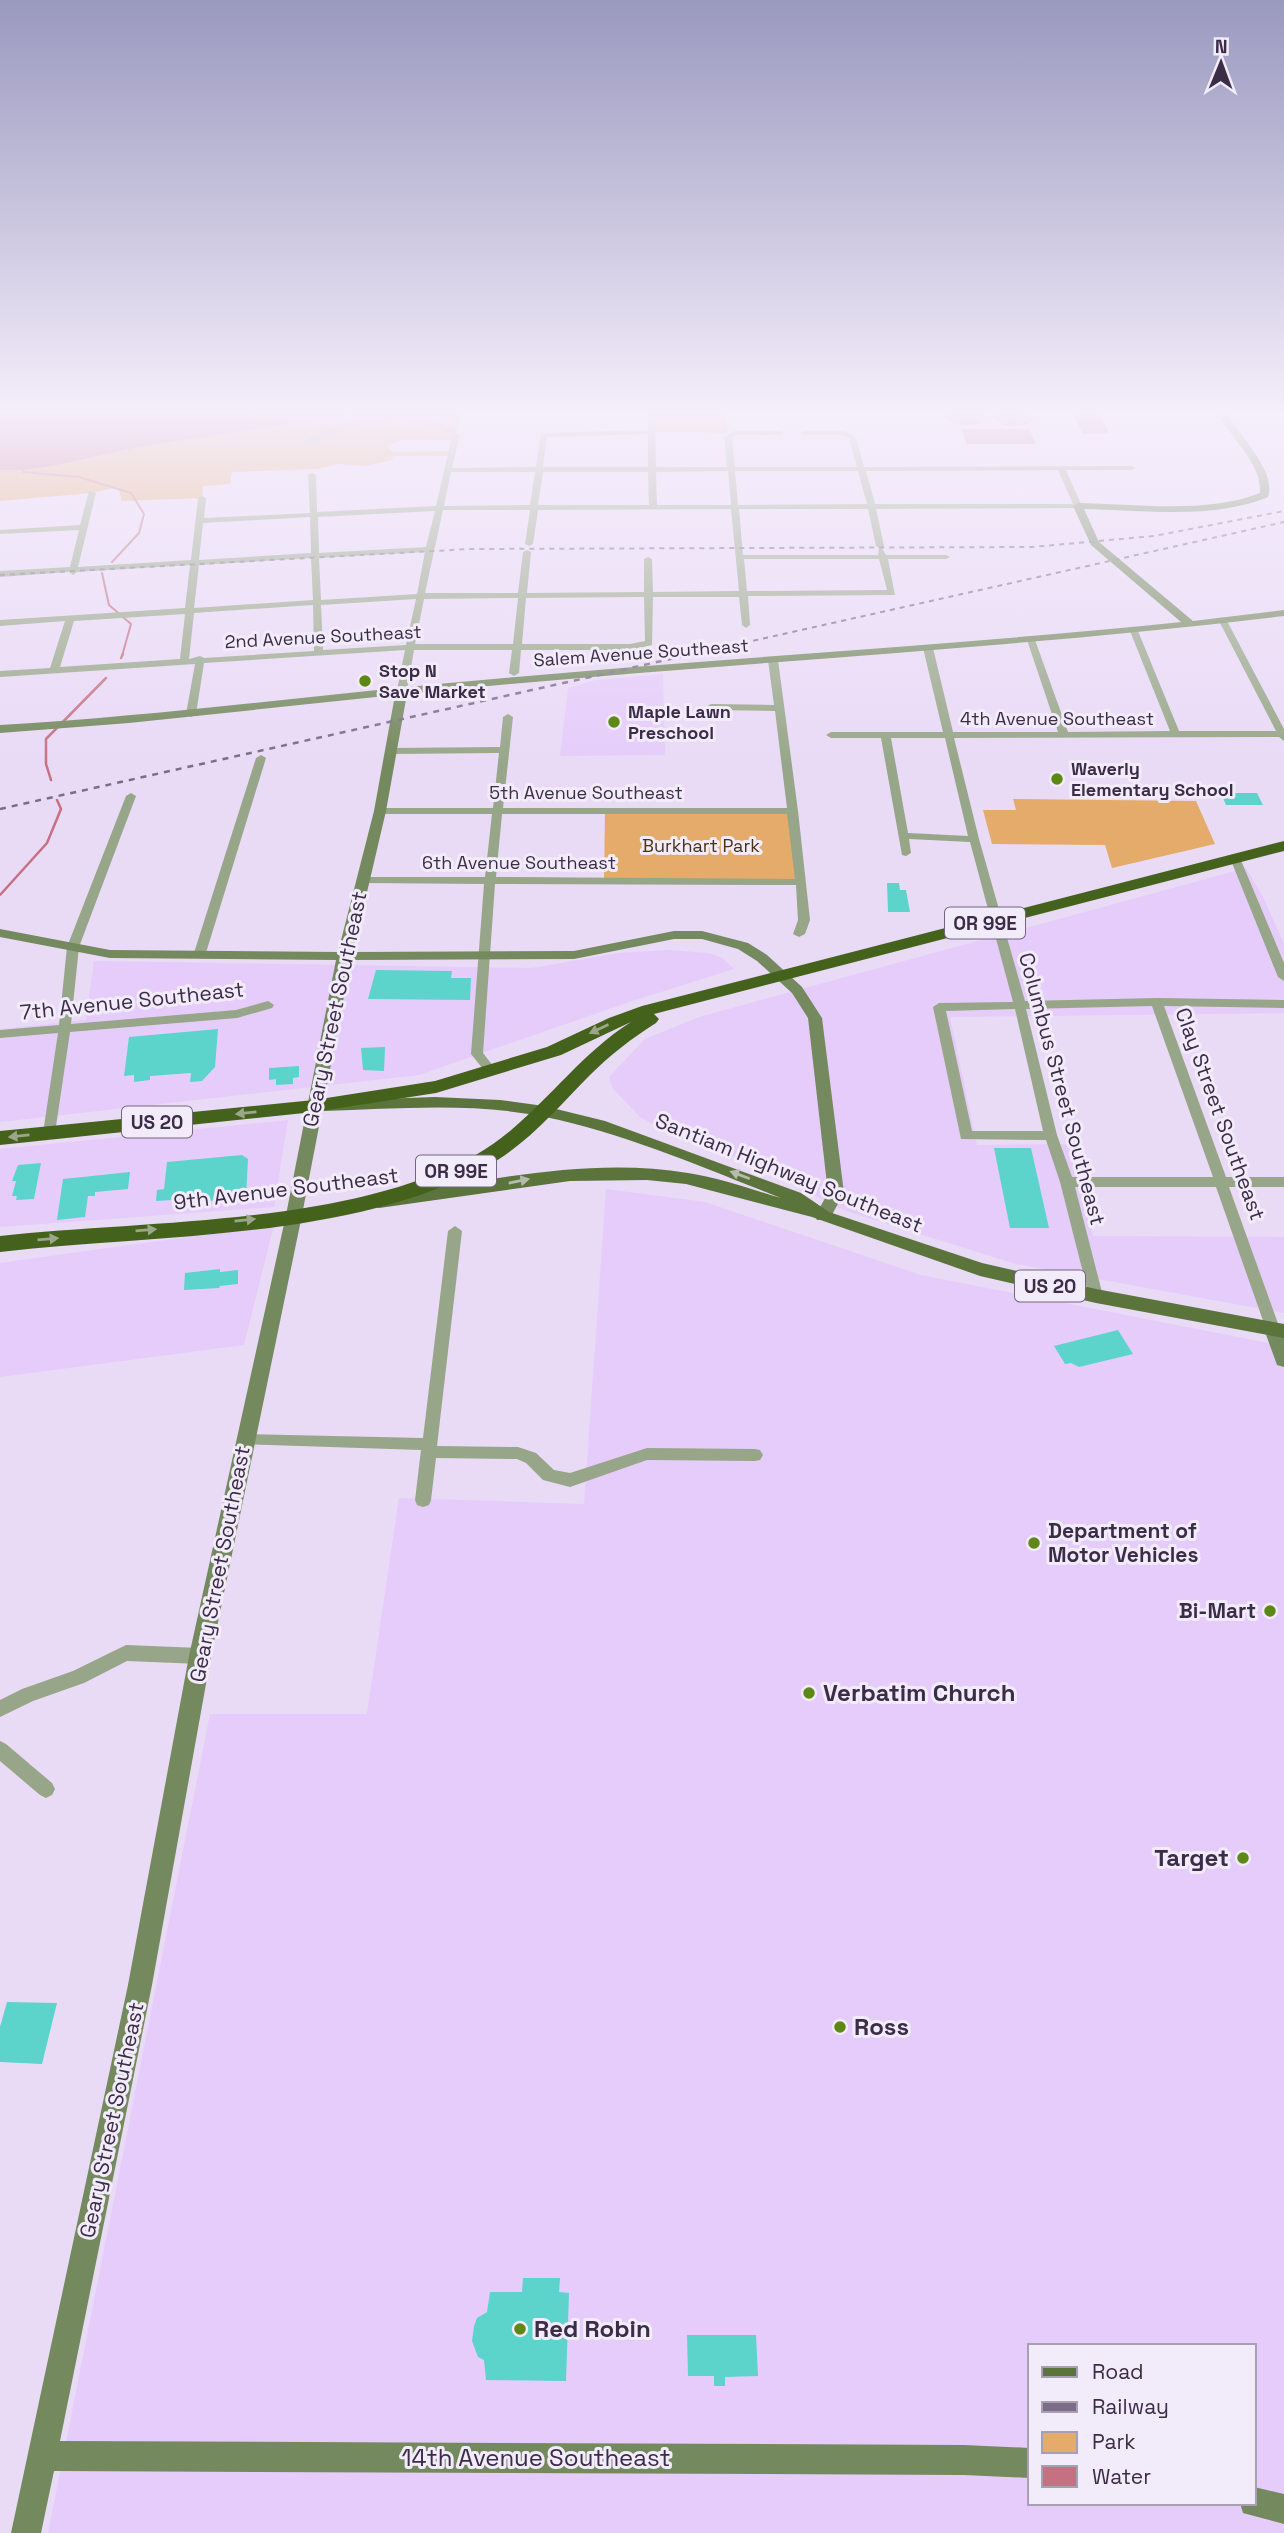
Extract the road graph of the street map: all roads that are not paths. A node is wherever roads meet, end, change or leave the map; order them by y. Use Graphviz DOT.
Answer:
graph roads {
  1 [pos="67,528"];
  2 [pos="84,528"];
  3 [pos="199,528"];
  4 [pos="313,528"];
  5 [pos="435,528"];
  6 [pos="531,528"];
  7 [pos="736,528"];
  8 [pos="876,528"];
  9 [pos="1088,528"];
  10 [pos="0,533"];
  11 [pos="429,550"];
  12 [pos="881,551"];
  13 [pos="314,557"];
  14 [pos="739,557"];
  15 [pos="946,557"];
  16 [pos="648,559"];
  17 [pos="196,564"];
  18 [pos="73,571"];
  19 [pos="0,576"];
  20 [pos="646,594"];
  21 [pos="742,594"];
  22 [pos="522,595"];
  23 [pos="420,596"];
  24 [pos="315,602"];
  25 [pos="191,610"];
  26 [pos="1284,613"];
  27 [pos="70,618"];
  28 [pos="1223,621"];
  29 [pos="0,623"];
  30 [pos="746,625"];
  31 [pos="1191,625"];
  32 [pos="1134,631"];
  33 [pos="1031,640"];
  34 [pos="516,646"];
  35 [pos="410,647"];
  36 [pos="928,648"];
  37 [pos="318,653"];
  38 [pos="200,659"];
  39 [pos="773,660"];
  40 [pos="184,661"];
  41 [pos="54,671"];
  42 [pos="514,673"];
  43 [pos="0,674"];
  44 [pos="402,690"];
  45 [pos="711,707"];
  46 [pos="778,708"];
  47 [pos="191,713"];
  48 [pos="508,717"];
  49 [pos="0,729"];
  50 [pos="831,735"];
  51 [pos="949,735"];
  52 [pos="1064,735"];
  53 [pos="1176,735"];
  54 [pos="1283,735"];
  55 [pos="886,736"];
  56 [pos="504,750"];
  57 [pos="390,751"];
  58 [pos="261,758"];
  59 [pos="131,796"];
  60 [pos="380,811"];
  61 [pos="498,811"];
  62 [pos="793,811"];
  63 [pos="903,836"];
  64 [pos="974,839"];
  65 [pos="1284,846"];
  66 [pos="906,853"];
  67 [pos="1235,858"];
  68 [pos="363,880"];
  69 [pos="490,880"];
  70 [pos="801,882"];
  71 [pos="998,920"];
  72 [pos="0,933"];
  73 [pos="799,934"];
  74 [pos="73,947"];
  75 [pos="199,956"];
  76 [pos="344,958"];
  77 [pos="486,958"];
  78 [pos="782,975"];
  79 [pos="1284,977"];
  80 [pos="687,1000"];
  81 [pos="1157,1002"];
  82 [pos="1284,1004"];
  83 [pos="268,1005"];
  84 [pos="1020,1006"];
  85 [pos="65,1028"];
  86 [pos="0,1034"];
  87 [pos="491,1071"];
  88 [pos="314,1106"];
  89 [pos="544,1111"];
  90 [pos="49,1133"];
  91 [pos="1051,1135"];
  92 [pos="0,1138"];
  93 [pos="1067,1182"];
  94 [pos="1220,1182"];
  95 [pos="1284,1182"];
  96 [pos="355,1205"];
  97 [pos="294,1215"];
  98 [pos="823,1216"];
  99 [pos="455,1231"];
  100 [pos="0,1244"];
  101 [pos="1096,1296"];
  102 [pos="1278,1330"];
  103 [pos="1284,1360"];
  104 [pos="245,1440"];
  105 [pos="430,1448"];
  106 [pos="755,1455"];
  107 [pos="423,1500"];
  108 [pos="200,1656"];
  109 [pos="0,1709"];
  110 [pos="0,1750"];
  111 [pos="46,1789"];
  112 [pos="41,2456"];
  113 [pos="1028,2463"];
  114 [pos="1256,2502"];
  115 [pos="1284,2509"];
  116 [pos="26,2533"];
  1 -- 10 [label="street"];
  2 -- 18 [label="street"];
  3 -- 17 [label="street"];
  4 -- 13 [label="street"];
  5 -- 11 [label="street, Geary Street Southeast"];
  6 -- 22 [label="street"];
  7 -- 14 [label="street"];
  8 -- 12 [label="street"];
  9 -- 31 [label="main road"];
  11 -- 13 [label="street"];
  11 -- 23 [label="street, Geary Street Southeast"];
  12 -- 14 [label="street"];
  12 -- 15 [label="street"];
  12 -- 21 [label="street"];
  13 -- 17 [label="street"];
  13 -- 24 [label="street"];
  14 -- 21 [label="street"];
  16 -- 20 [label="street"];
  17 -- 18 [label="street"];
  17 -- 25 [label="street"];
  18 -- 19 [label="street"];
  20 -- 21 [label="street"];
  20 -- 22 [label="street"];
  20 -- 34 [label="street, 2nd Avenue Southeast"];
  21 -- 30 [label="street"];
  22 -- 23 [label="street"];
  22 -- 34 [label="street"];
  23 -- 24 [label="street"];
  23 -- 35 [label="street, Geary Street Southeast"];
  24 -- 25 [label="street"];
  24 -- 37 [label="street"];
  25 -- 27 [label="street"];
  25 -- 40 [label="street"];
  26 -- 28 [label="main road, Salem Avenue Southeast"];
  27 -- 29 [label="street"];
  27 -- 41 [label="street"];
  28 -- 31 [label="main road, Salem Avenue Southeast"];
  28 -- 54 [label="street"];
  31 -- 32 [label="main road, Salem Avenue Southeast"];
  32 -- 33 [label="main road, Salem Avenue Southeast"];
  32 -- 53 [label="street"];
  33 -- 36 [label="main road, Salem Avenue Southeast"];
  33 -- 52 [label="street"];
  34 -- 35 [label="street, 2nd Avenue Southeast"];
  34 -- 42 [label="street"];
  35 -- 37 [label="street, 2nd Avenue Southeast"];
  35 -- 44 [label="street, Geary Street Southeast"];
  36 -- 39 [label="main road, Salem Avenue Southeast"];
  36 -- 51 [label="street, Columbus Street Southeast"];
  37 -- 38 [label="street, 2nd Avenue Southeast"];
  38 -- 40 [label="street, 2nd Avenue Southeast"];
  38 -- 47 [label="street"];
  39 -- 44 [label="main road, Salem Avenue Southeast"];
  39 -- 46 [label="street"];
  40 -- 41 [label="street, 2nd Avenue Southeast"];
  41 -- 43 [label="street, 2nd Avenue Southeast"];
  44 -- 47 [label="main road, Salem Avenue Southeast"];
  44 -- 57 [label="main road, Geary Street Southeast"];
  45 -- 46 [label="street"];
  46 -- 62 [label="street"];
  47 -- 49 [label="main road, Salem Avenue Southeast"];
  48 -- 56 [label="street"];
  50 -- 55 [label="street, 4th Avenue Southeast"];
  51 -- 52 [label="street, 4th Avenue Southeast"];
  51 -- 55 [label="street, 4th Avenue Southeast"];
  51 -- 64 [label="street, Columbus Street Southeast"];
  52 -- 53 [label="street, 4th Avenue Southeast"];
  53 -- 54 [label="street, 4th Avenue Southeast"];
  55 -- 63 [label="street"];
  56 -- 57 [label="street"];
  56 -- 61 [label="street"];
  57 -- 60 [label="main road, Geary Street Southeast"];
  58 -- 75 [label="street"];
  59 -- 74 [label="street"];
  60 -- 61 [label="street, 5th Avenue Southeast"];
  60 -- 68 [label="main road, Geary Street Southeast"];
  61 -- 62 [label="street, 5th Avenue Southeast"];
  61 -- 69 [label="street"];
  62 -- 70 [label="street"];
  63 -- 64 [label="street"];
  63 -- 66 [label="street"];
  64 -- 71 [label="street, Columbus Street Southeast"];
  65 -- 67 [label="highway, OR 99E"];
  67 -- 71 [label="highway, OR 99E"];
  67 -- 79 [label="street"];
  68 -- 69 [label="street, 6th Avenue Southeast"];
  68 -- 76 [label="main road, Geary Street Southeast"];
  69 -- 70 [label="street, 6th Avenue Southeast"];
  69 -- 77 [label="street"];
  70 -- 73 [label="street"];
  71 -- 78 [label="highway, OR 99E"];
  71 -- 84 [label="street, Columbus Street Southeast"];
  72 -- 74 [label="main road"];
  74 -- 75 [label="main road"];
  74 -- 85 [label="street"];
  75 -- 76 [label="main road"];
  76 -- 77 [label="main road"];
  76 -- 88 [label="main road, Geary Street Southeast"];
  77 -- 78 [label="main road"];
  77 -- 87 [label="street"];
  78 -- 80 [label="highway, OR 99E"];
  78 -- 98 [label="main road"];
  80 -- 87 [label="highway, OR 99E, one-way"];
  80 -- 89 [label="highway, OR 99E"];
  81 -- 82 [label="street"];
  81 -- 84 [label="street"];
  81 -- 94 [label="street, Clay Street Southeast"];
  83 -- 85 [label="street, 7th Avenue Southeast"];
  84 -- 91 [label="street, Columbus Street Southeast"];
  84 -- 91 [label="street"];
  85 -- 86 [label="street, 7th Avenue Southeast"];
  85 -- 90 [label="street"];
  87 -- 88 [label="highway, OR 99E"];
  88 -- 89 [label="main road, Santiam Highway Southeast / US 20"];
  88 -- 90 [label="highway, US 20, one-way"];
  88 -- 97 [label="main road, Geary Street Southeast"];
  89 -- 96 [label="highway, OR 99E"];
  98 -- 89 [label="main road, Santiam Highway Southeast / US 20, one-way"];
  90 -- 92 [label="highway, US 20, one-way"];
  91 -- 93 [label="street, Columbus Street Southeast"];
  93 -- 94 [label="street"];
  93 -- 101 [label="street, Columbus Street Southeast"];
  94 -- 95 [label="street"];
  94 -- 102 [label="street, Clay Street Southeast"];
  96 -- 97 [label="highway, 9th Avenue Southeast / US 20"];
  96 -- 98 [label="main road, 9th Avenue Southeast / US 20, one-way"];
  100 -- 97 [label="highway, 9th Avenue Southeast / US 20, one-way"];
  97 -- 104 [label="main road, Geary Street Southeast"];
  98 -- 101 [label="main road, Santiam Highway Southeast / US 20"];
  99 -- 105 [label="street"];
  101 -- 102 [label="main road, Santiam Highway Southeast / US 20"];
  102 -- 103 [label="main road, Clay Street Southeast"];
  104 -- 105 [label="street"];
  104 -- 108 [label="main road, Geary Street Southeast"];
  105 -- 106 [label="street"];
  105 -- 107 [label="street"];
  108 -- 109 [label="street"];
  108 -- 112 [label="main road, Geary Street Southeast"];
  110 -- 111 [label="street"];
  112 -- 113 [label="main road, 14th Avenue Southeast"];
  112 -- 116 [label="main road, Geary Street Southeast"];
  114 -- 115 [label="main road"];
}
